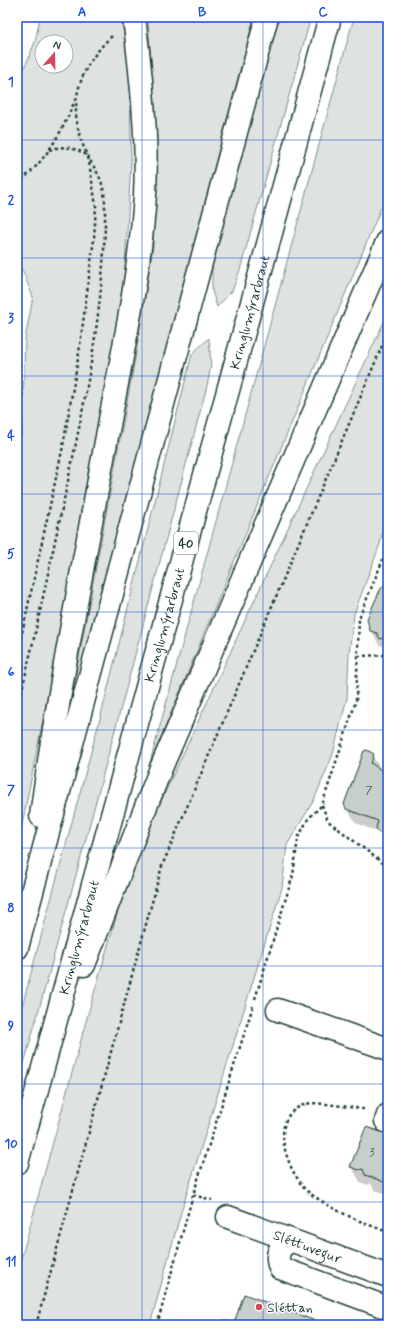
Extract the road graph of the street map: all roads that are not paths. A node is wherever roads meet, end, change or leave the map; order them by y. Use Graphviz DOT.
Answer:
graph roads {
  1 [pos="134,17"];
  2 [pos="267,17"];
  3 [pos="330,17"];
  4 [pos="388,240"];
  5 [pos="381,270"];
  6 [pos="29,905"];
  7 [pos="17,948"];
  8 [pos="278,1010"];
  9 [pos="388,1049"];
  10 [pos="43,1068"];
  11 [pos="17,1163"];
  12 [pos="228,1217"];
  13 [pos="292,1241"];
  14 [pos="388,1276"];
  15 [pos="388,1308"];
  1 -- 6 [label="main road"];
  2 -- 6 [label="main road"];
  3 -- 10 [label="main road, Kringlumýrarbraut / 40"];
  4 -- 5 [label="main road"];
  5 -- 10 [label="main road"];
  6 -- 7 [label="main road"];
  8 -- 9 [label="main road"];
  10 -- 11 [label="main road, Kringlumýrarbraut / 40"];
  12 -- 13 [label="main road, Sléttuvegur"];
  13 -- 14 [label="main road, Sléttuvegur"];
  13 -- 15 [label="main road"];
}
